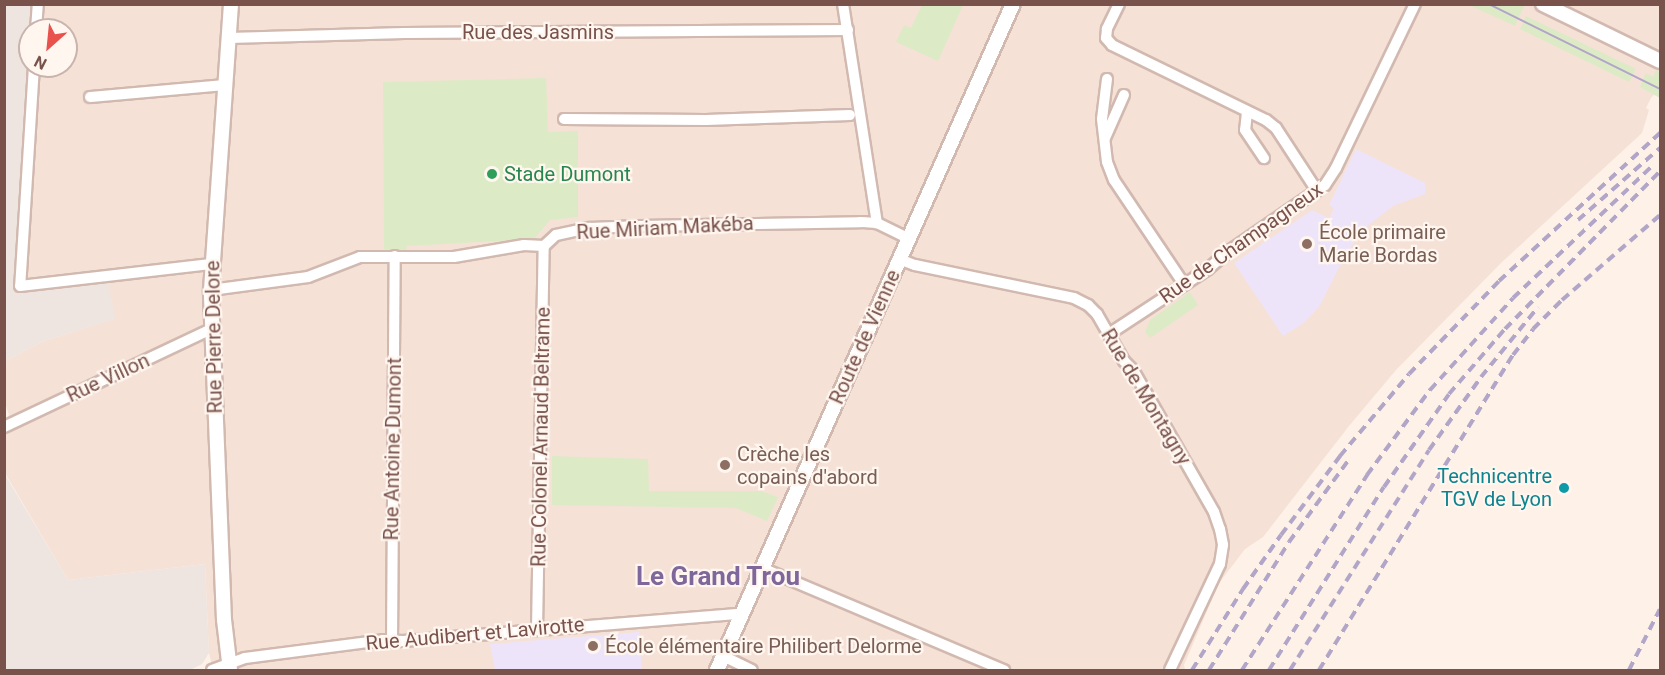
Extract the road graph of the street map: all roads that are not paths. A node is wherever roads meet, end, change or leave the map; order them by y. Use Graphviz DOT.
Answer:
graph roads {
  1 [pos="231,4"];
  2 [pos="843,4"];
  3 [pos="1012,4"];
  4 [pos="1119,4"];
  5 [pos="1415,4"];
  6 [pos="1545,6"];
  7 [pos="848,30"];
  8 [pos="229,38"];
  9 [pos="1660,61"];
  10 [pos="33,78"];
  11 [pos="1107,79"];
  12 [pos="225,85"];
  13 [pos="1124,95"];
  14 [pos="90,96"];
  15 [pos="1244,111"];
  16 [pos="850,115"];
  17 [pos="564,119"];
  18 [pos="1104,141"];
  19 [pos="1264,158"];
  20 [pos="1317,191"];
  21 [pos="877,223"];
  22 [pos="908,238"];
  23 [pos="544,246"];
  24 [pos="395,256"];
  25 [pos="899,259"];
  26 [pos="211,264"];
  27 [pos="1185,284"];
  28 [pos="211,290"];
  29 [pos="211,329"];
  30 [pos="1109,334"];
  31 [pos="4,427"];
  32 [pos="762,568"];
  33 [pos="741,614"];
  34 [pos="537,629"];
  35 [pos="392,642"];
  36 [pos="723,656"];
  37 [pos="230,667"];
  38 [pos="212,670"];
  39 [pos="717,670"];
  40 [pos="753,670"];
  41 [pos="1004,670"];
  42 [pos="1170,670"];
  1 -- 8 [label="street, Rue Pierre Delore"];
  2 -- 7 [label="street"];
  3 -- 22 [label="street, Route de Vienne"];
  4 -- 15 [label="street"];
  5 -- 20 [label="street, Rue de Champagneux"];
  6 -- 9 [label="street"];
  7 -- 8 [label="street, Rue des Jasmins"];
  7 -- 21 [label="street"];
  8 -- 12 [label="street, Rue Pierre Delore"];
  10 -- 26 [label="street"];
  11 -- 18 [label="street"];
  12 -- 14 [label="street"];
  12 -- 26 [label="street, Rue Pierre Delore"];
  13 -- 18 [label="street"];
  15 -- 19 [label="street"];
  15 -- 20 [label="street"];
  16 -- 17 [label="street"];
  18 -- 27 [label="street"];
  20 -- 27 [label="street, Rue de Champagneux"];
  21 -- 22 [label="street"];
  21 -- 23 [label="street, Rue Miriam Makéba"];
  22 -- 25 [label="street, Route de Vienne"];
  23 -- 24 [label="street, Rue Miriam Makéba"];
  23 -- 34 [label="street, Rue Colonel Arnaud Beltrame"];
  24 -- 28 [label="street, Rue Miriam Makéba"];
  24 -- 35 [label="street, Rue Antoine Dumont"];
  25 -- 30 [label="street, Rue de Montagny"];
  25 -- 32 [label="street, Route de Vienne"];
  26 -- 28 [label="street, Rue Pierre Delore"];
  27 -- 30 [label="street, Rue de Champagneux"];
  28 -- 29 [label="street, Rue Pierre Delore"];
  29 -- 31 [label="street, Rue Villon"];
  29 -- 37 [label="street, Rue Pierre Delore"];
  30 -- 42 [label="street, Rue de Montagny"];
  32 -- 33 [label="street, Route de Vienne"];
  32 -- 41 [label="street"];
  33 -- 34 [label="street, Rue Audibert et Lavirotte"];
  33 -- 36 [label="street, Route de Vienne"];
  34 -- 35 [label="street, Rue Audibert et Lavirotte"];
  35 -- 37 [label="street, Rue Audibert et Lavirotte"];
  36 -- 39 [label="street, Route de Vienne"];
  36 -- 40 [label="street"];
  37 -- 38 [label="street, Rue Audibert et Lavirotte"];
}
